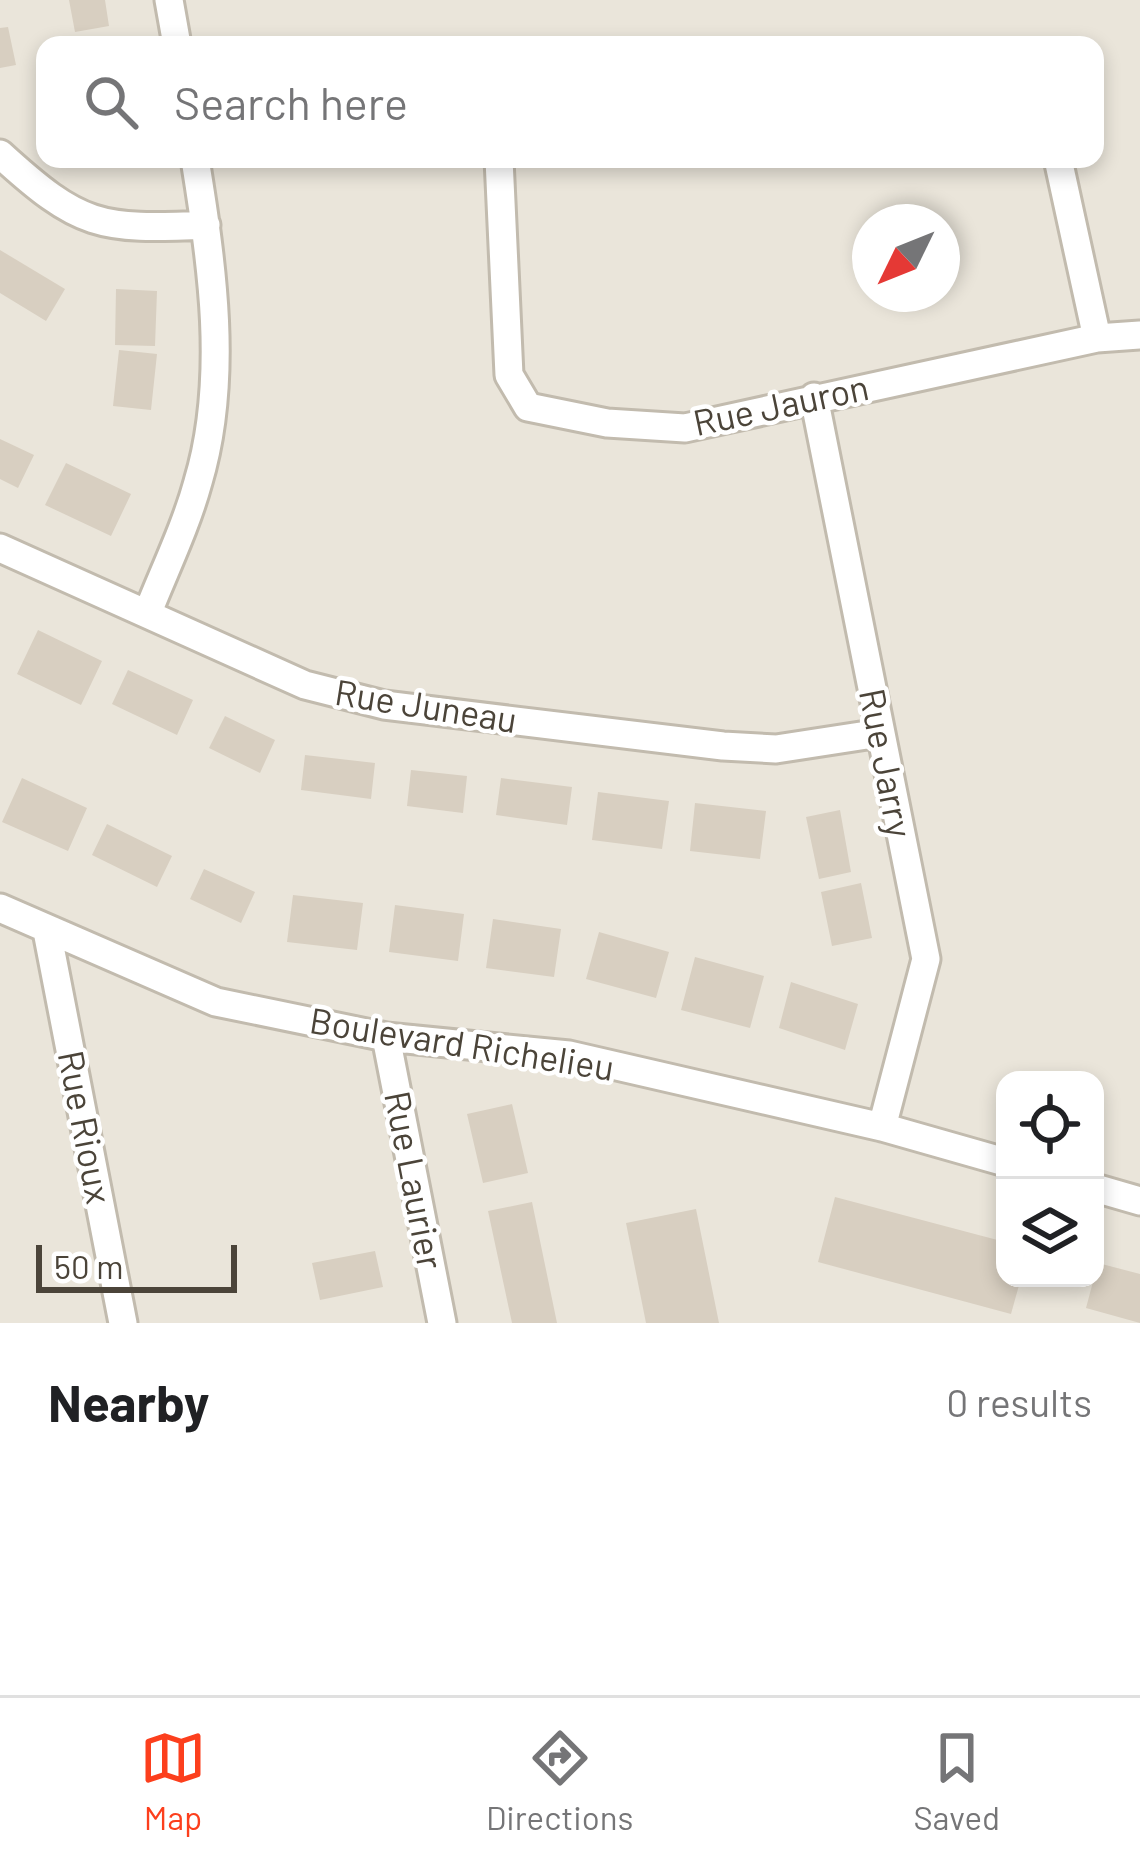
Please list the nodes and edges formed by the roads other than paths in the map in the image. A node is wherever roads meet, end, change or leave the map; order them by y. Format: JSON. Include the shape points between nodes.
{"nodes":[{"id":1,"x":169,"y":0,"type":"edge"},
{"id":2,"x":175,"y":36,"type":"edge"},
{"id":3,"x":0,"y":154,"type":"edge"},
{"id":4,"x":196,"y":168,"type":"edge"},
{"id":5,"x":499,"y":168,"type":"edge"},
{"id":6,"x":1060,"y":168,"type":"edge"},
{"id":7,"x":206,"y":225,"type":"junction"},
{"id":8,"x":1140,"y":335,"type":"edge"},
{"id":9,"x":1097,"y":338,"type":"junction"},
{"id":10,"x":814,"y":397,"type":"junction"},
{"id":11,"x":0,"y":548,"type":"edge"},
{"id":12,"x":148,"y":612,"type":"junction"},
{"id":13,"x":880,"y":733,"type":"junction"},
{"id":14,"x":0,"y":908,"type":"edge"},
{"id":15,"x":47,"y":931,"type":"junction"},
{"id":16,"x":386,"y":1037,"type":"junction"},
{"id":17,"x":882,"y":1127,"type":"junction"},
{"id":18,"x":996,"y":1159,"type":"edge"},
{"id":19,"x":1104,"y":1191,"type":"edge"},
{"id":20,"x":1140,"y":1201,"type":"edge"},
{"id":21,"x":123,"y":1323,"type":"edge"},
{"id":22,"x":442,"y":1323,"type":"edge"}],
"edges":[{"from":1,"to":2,"type":"street"},
{"from":3,"to":7,"type":"street","via":[[56,205],[97,223]]},
{"from":4,"to":7,"type":"street"},
{"from":5,"to":10,"type":"street","name":"Rue Jauron","via":[[509,375],[528,407],[685,428]]},
{"from":6,"to":9,"type":"street"},
{"from":7,"to":12,"type":"street","via":[[215,326],[211,412],[199,481]]},
{"from":8,"to":9,"type":"street","name":"Rue Jauron"},
{"from":9,"to":10,"type":"street","name":"Rue Jauron"},
{"from":10,"to":13,"type":"street","name":"Rue Jarry"},
{"from":11,"to":12,"type":"street","name":"Rue Juneau"},
{"from":12,"to":13,"type":"street","name":"Rue Juneau","via":[[305,685],[384,705],[723,746],[776,748]]},
{"from":13,"to":17,"type":"street","name":"Rue Jarry","via":[[926,959]]},
{"from":14,"to":15,"type":"street","name":"Boulevard Richelieu"},
{"from":15,"to":16,"type":"street","name":"Boulevard Richelieu","via":[[216,1001]]},
{"from":15,"to":21,"type":"street","name":"Rue Rioux"},
{"from":16,"to":17,"type":"street","name":"Boulevard Richelieu","via":[[569,1054]]},
{"from":16,"to":22,"type":"street","name":"Rue Laurier"},
{"from":17,"to":18,"type":"street","name":"Boulevard Richelieu"},
{"from":19,"to":20,"type":"street"}]}
